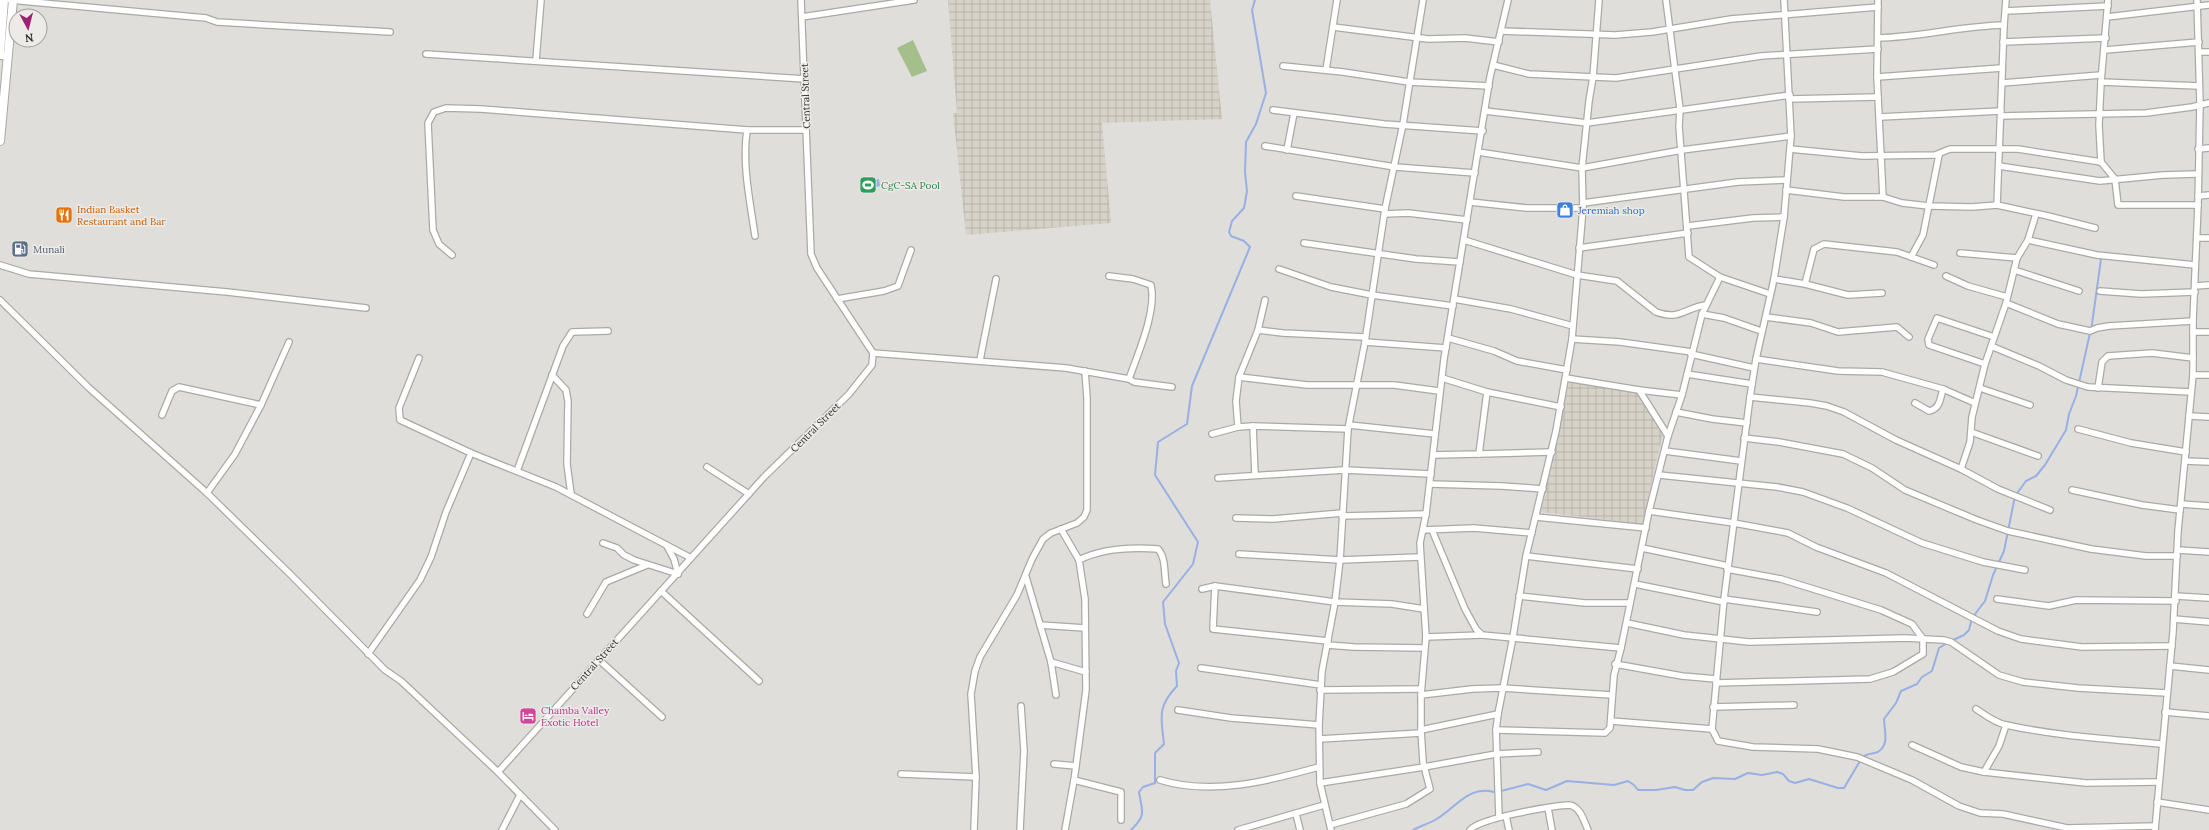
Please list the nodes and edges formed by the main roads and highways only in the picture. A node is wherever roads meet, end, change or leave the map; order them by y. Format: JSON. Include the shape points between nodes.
{"nodes":[{"id":1,"x":4,"y":0,"type":"edge"},
{"id":2,"x":12,"y":0,"type":"edge"},
{"id":3,"x":0,"y":52,"type":"edge"},
{"id":4,"x":4,"y":57,"type":"edge"},
{"id":5,"x":1,"y":122,"type":"edge"},
{"id":6,"x":0,"y":141,"type":"edge"}],
"edges":[{"from":1,"to":3,"type":"main road"},
{"from":2,"to":4,"type":"main road"},
{"from":4,"to":5,"type":"main road"},
{"from":5,"to":6,"type":"main road"}]}
